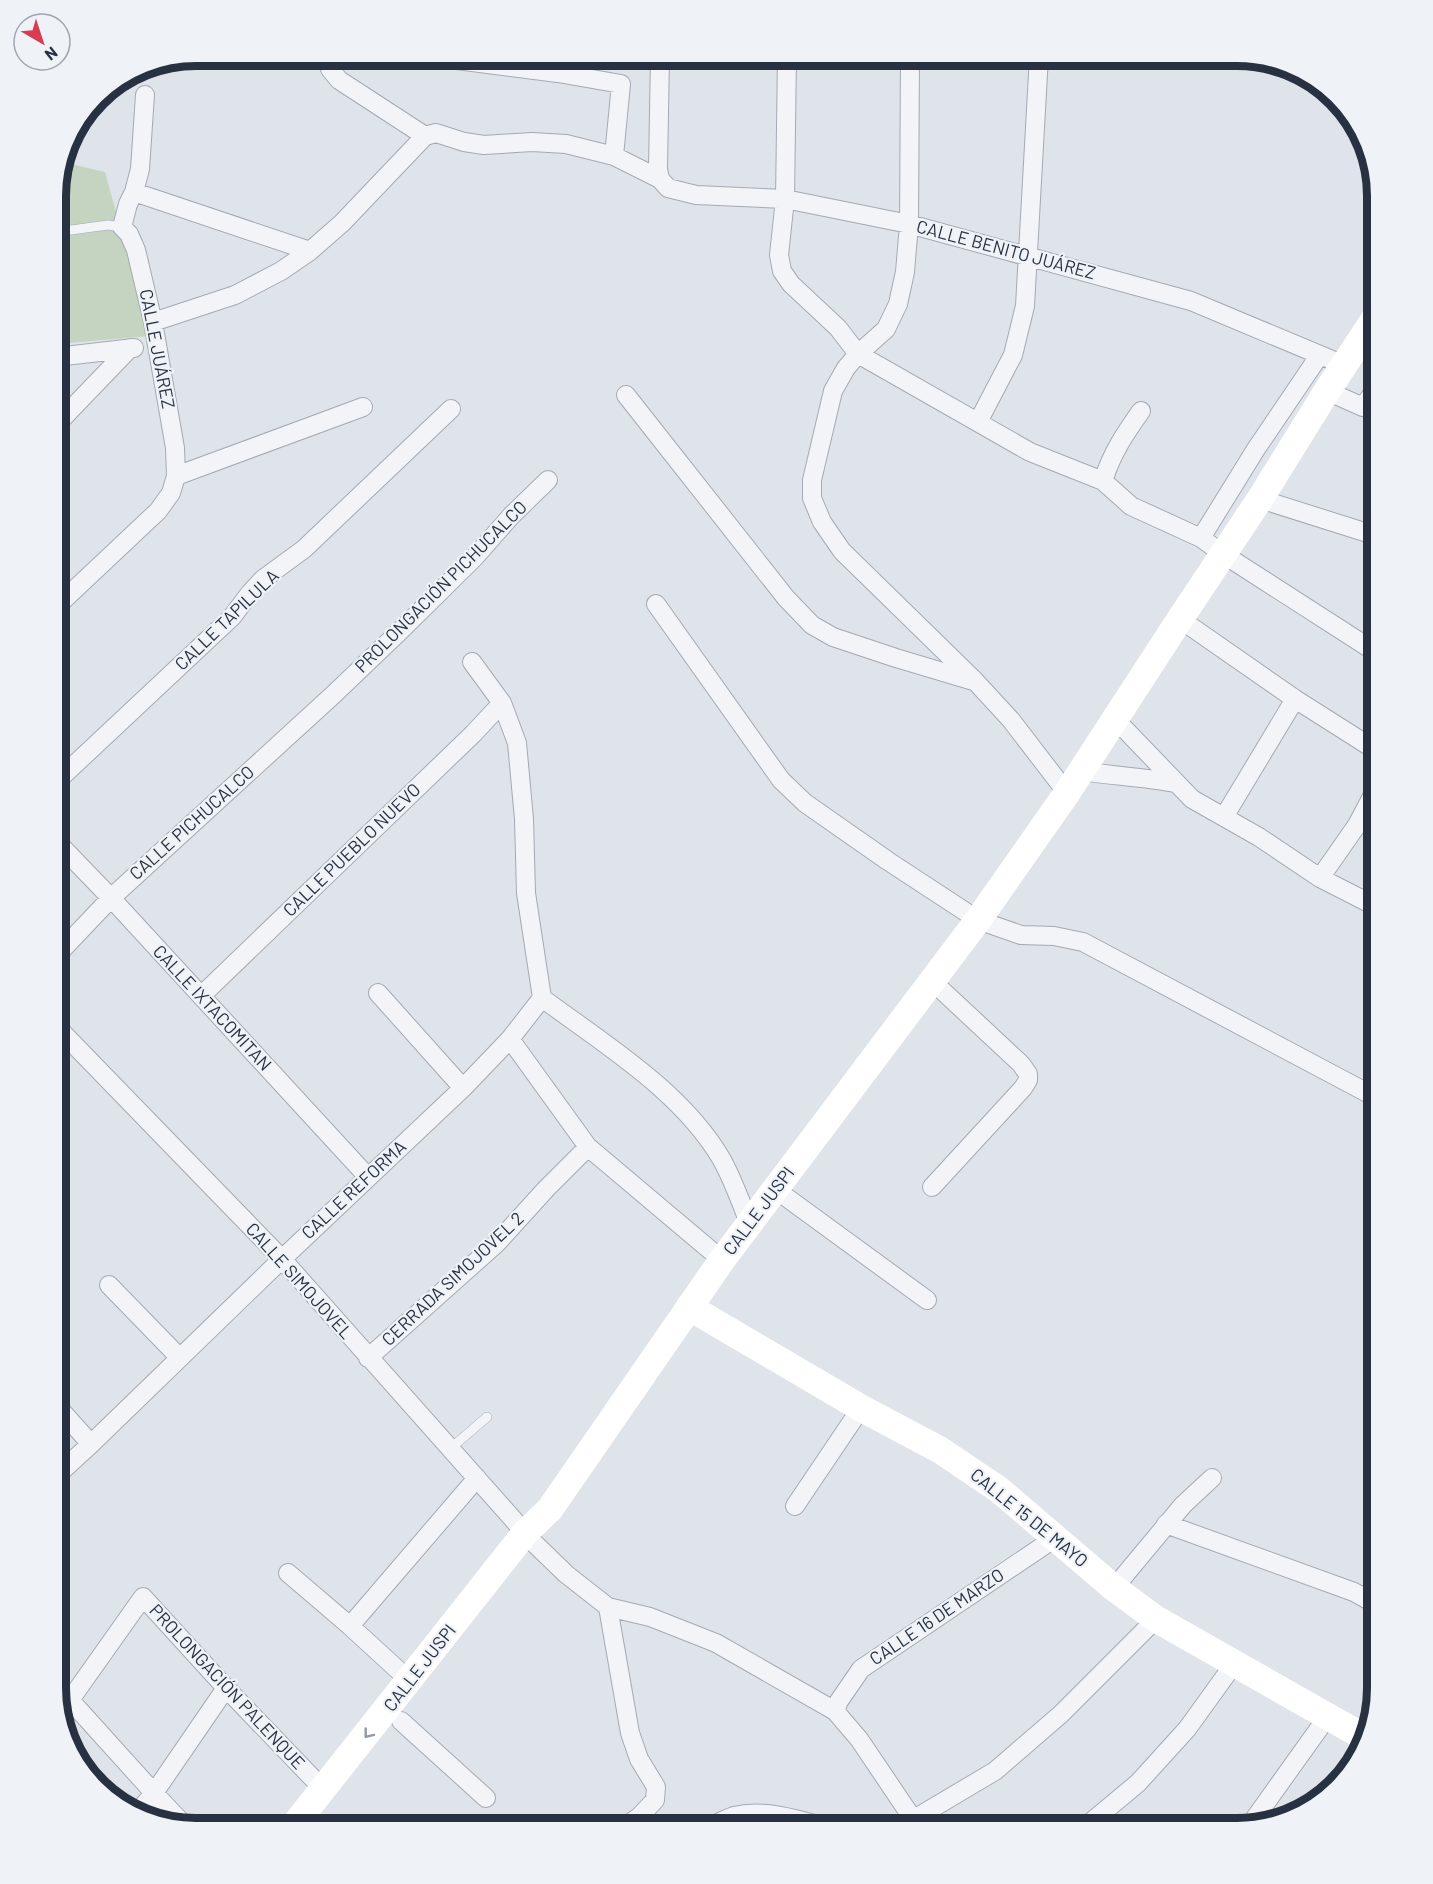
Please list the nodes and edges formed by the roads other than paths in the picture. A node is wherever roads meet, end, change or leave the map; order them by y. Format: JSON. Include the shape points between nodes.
{"nodes":[{"id":1,"x":331,"y":66,"type":"edge"},
{"id":2,"x":504,"y":66,"type":"edge"},
{"id":3,"x":660,"y":66,"type":"edge"},
{"id":4,"x":787,"y":66,"type":"edge"},
{"id":5,"x":910,"y":66,"type":"edge"},
{"id":6,"x":1038,"y":66,"type":"edge"},
{"id":7,"x":145,"y":94,"type":"dead end"},
{"id":8,"x":425,"y":136,"type":"junction"},
{"id":9,"x":614,"y":156,"type":"junction"},
{"id":10,"x":660,"y":179,"type":"junction"},
{"id":11,"x":134,"y":192,"type":"junction"},
{"id":12,"x":784,"y":199,"type":"junction"},
{"id":13,"x":909,"y":224,"type":"junction"},
{"id":14,"x":122,"y":227,"type":"junction"},
{"id":15,"x":66,"y":231,"type":"edge"},
{"id":16,"x":310,"y":251,"type":"junction"},
{"id":17,"x":1027,"y":256,"type":"junction"},
{"id":18,"x":153,"y":322,"type":"junction"},
{"id":19,"x":1367,"y":325,"type":"edge"},
{"id":20,"x":157,"y":345,"type":"junction"},
{"id":21,"x":130,"y":348,"type":"junction"},
{"id":22,"x":858,"y":354,"type":"junction"},
{"id":23,"x":66,"y":356,"type":"edge"},
{"id":24,"x":1331,"y":361,"type":"junction"},
{"id":25,"x":1327,"y":391,"type":"junction"},
{"id":26,"x":626,"y":395,"type":"dead end"},
{"id":27,"x":363,"y":407,"type":"dead end"},
{"id":28,"x":1367,"y":408,"type":"edge"},
{"id":29,"x":451,"y":409,"type":"dead end"},
{"id":30,"x":1140,"y":411,"type":"dead end"},
{"id":31,"x":66,"y":415,"type":"edge"},
{"id":32,"x":978,"y":422,"type":"junction"},
{"id":33,"x":176,"y":476,"type":"junction"},
{"id":34,"x":549,"y":480,"type":"dead end"},
{"id":35,"x":1103,"y":481,"type":"junction"},
{"id":36,"x":1260,"y":499,"type":"junction"},
{"id":37,"x":1367,"y":533,"type":"edge"},
{"id":38,"x":1201,"y":538,"type":"junction"},
{"id":39,"x":1223,"y":554,"type":"junction"},
{"id":40,"x":66,"y":598,"type":"edge"},
{"id":41,"x":656,"y":604,"type":"dead end"},
{"id":42,"x":1180,"y":619,"type":"junction"},
{"id":43,"x":1367,"y":647,"type":"edge"},
{"id":44,"x":472,"y":662,"type":"dead end"},
{"id":45,"x":975,"y":681,"type":"junction"},
{"id":46,"x":333,"y":695,"type":"joint"},
{"id":47,"x":1295,"y":699,"type":"junction"},
{"id":48,"x":502,"y":703,"type":"junction"},
{"id":49,"x":1116,"y":720,"type":"junction"},
{"id":50,"x":1367,"y":745,"type":"edge"},
{"id":51,"x":66,"y":773,"type":"edge"},
{"id":52,"x":1075,"y":782,"type":"junction"},
{"id":53,"x":1175,"y":783,"type":"junction"},
{"id":54,"x":1367,"y":806,"type":"edge"},
{"id":55,"x":1224,"y":817,"type":"junction"},
{"id":56,"x":66,"y":851,"type":"edge"},
{"id":57,"x":1320,"y":878,"type":"junction"},
{"id":58,"x":111,"y":898,"type":"junction"},
{"id":59,"x":1367,"y":902,"type":"edge"},
{"id":60,"x":978,"y":920,"type":"junction"},
{"id":61,"x":66,"y":945,"type":"edge"},
{"id":62,"x":932,"y":981,"type":"junction"},
{"id":63,"x":378,"y":993,"type":"dead end"},
{"id":64,"x":201,"y":996,"type":"junction"},
{"id":65,"x":542,"y":998,"type":"junction"},
{"id":66,"x":66,"y":1036,"type":"edge"},
{"id":67,"x":510,"y":1039,"type":"junction"},
{"id":68,"x":463,"y":1088,"type":"junction"},
{"id":69,"x":1367,"y":1093,"type":"edge"},
{"id":70,"x":588,"y":1148,"type":"junction"},
{"id":71,"x":367,"y":1176,"type":"junction"},
{"id":72,"x":932,"y":1187,"type":"dead end"},
{"id":73,"x":775,"y":1189,"type":"junction"},
{"id":74,"x":749,"y":1223,"type":"junction"},
{"id":75,"x":282,"y":1259,"type":"junction"},
{"id":76,"x":722,"y":1260,"type":"junction"},
{"id":77,"x":109,"y":1284,"type":"dead end"},
{"id":78,"x":927,"y":1300,"type":"dead end"},
{"id":79,"x":689,"y":1307,"type":"junction"},
{"id":80,"x":179,"y":1357,"type":"junction"},
{"id":81,"x":368,"y":1358,"type":"junction"},
{"id":82,"x":861,"y":1408,"type":"junction"},
{"id":83,"x":66,"y":1416,"type":"edge"},
{"id":84,"x":487,"y":1417,"type":"dead end"},
{"id":85,"x":91,"y":1444,"type":"junction"},
{"id":86,"x":451,"y":1448,"type":"junction"},
{"id":87,"x":66,"y":1467,"type":"edge"},
{"id":88,"x":477,"y":1478,"type":"junction"},
{"id":89,"x":1212,"y":1479,"type":"dead end"},
{"id":90,"x":795,"y":1506,"type":"dead end"},
{"id":91,"x":1166,"y":1524,"type":"junction"},
{"id":92,"x":1055,"y":1538,"type":"junction"},
{"id":93,"x":530,"y":1539,"type":"junction"},
{"id":94,"x":288,"y":1573,"type":"dead end"},
{"id":95,"x":1114,"y":1588,"type":"junction"},
{"id":96,"x":1367,"y":1599,"type":"edge"},
{"id":97,"x":609,"y":1606,"type":"junction"},
{"id":98,"x":1156,"y":1618,"type":"junction"},
{"id":99,"x":350,"y":1626,"type":"junction"},
{"id":100,"x":1234,"y":1664,"type":"junction"},
{"id":101,"x":410,"y":1681,"type":"junction"},
{"id":102,"x":226,"y":1688,"type":"junction"},
{"id":103,"x":835,"y":1711,"type":"junction"},
{"id":104,"x":1328,"y":1716,"type":"junction"},
{"id":105,"x":401,"y":1721,"type":"junction"},
{"id":106,"x":1359,"y":1734,"type":"edge"},
{"id":107,"x":324,"y":1790,"type":"junction"},
{"id":108,"x":154,"y":1794,"type":"junction"},
{"id":109,"x":486,"y":1798,"type":"dead end"},
{"id":110,"x":142,"y":1806,"type":"edge"},
{"id":111,"x":176,"y":1816,"type":"edge"},
{"id":112,"x":1256,"y":1817,"type":"edge"},
{"id":113,"x":315,"y":1818,"type":"edge"},
{"id":114,"x":320,"y":1818,"type":"edge"},
{"id":115,"x":646,"y":1818,"type":"edge"},
{"id":116,"x":729,"y":1818,"type":"edge"},
{"id":117,"x":793,"y":1818,"type":"edge"},
{"id":118,"x":906,"y":1818,"type":"edge"},
{"id":119,"x":923,"y":1818,"type":"edge"},
{"id":120,"x":1096,"y":1818,"type":"edge"}],
"edges":[{"from":1,"to":8,"type":"street","via":[[339,80]]},
{"from":2,"to":9,"type":"street","via":[[621,84]]},
{"from":3,"to":10,"type":"street"},
{"from":4,"to":12,"type":"street"},
{"from":5,"to":13,"type":"street"},
{"from":6,"to":17,"type":"street"},
{"from":7,"to":11,"type":"street","via":[[140,169]]},
{"from":8,"to":9,"type":"street","name":"CALLE BENITO JUÁREZ","via":[[436,133],[484,145],[566,144]]},
{"from":8,"to":16,"type":"street"},
{"from":9,"to":10,"type":"street","name":"CALLE BENITO JUÁREZ"},
{"from":10,"to":12,"type":"street","name":"CALLE BENITO JUÁREZ","via":[[668,188],[696,195]]},
{"from":11,"to":14,"type":"street"},
{"from":11,"to":16,"type":"street"},
{"from":12,"to":13,"type":"street","name":"CALLE BENITO JUÁREZ"},
{"from":12,"to":22,"type":"street","via":[[778,255],[782,271]]},
{"from":13,"to":17,"type":"street","name":"CALLE BENITO JUÁREZ"},
{"from":13,"to":22,"type":"street","via":[[898,304],[886,329]]},
{"from":14,"to":15,"type":"lane"},
{"from":14,"to":18,"type":"street","name":"CALLE JUÁREZ","via":[[136,250]]},
{"from":16,"to":18,"type":"street","via":[[235,296]]},
{"from":17,"to":24,"type":"street","name":"CALLE BENITO JUÁREZ","via":[[1191,301]]},
{"from":17,"to":32,"type":"street","via":[[1025,306],[1013,354]]},
{"from":18,"to":20,"type":"street","name":"CALLE JUÁREZ"},
{"from":19,"to":24,"type":"street","name":"CALLE JUSPI"},
{"from":20,"to":21,"type":"street"},
{"from":20,"to":33,"type":"street","name":"CALLE JUÁREZ","via":[[175,448]]},
{"from":21,"to":23,"type":"street"},
{"from":21,"to":31,"type":"street"},
{"from":22,"to":32,"type":"street"},
{"from":22,"to":45,"type":"street","via":[[834,391],[812,480],[812,498],[822,522],[842,551]]},
{"from":24,"to":25,"type":"street","name":"CALLE JUSPI"},
{"from":24,"to":38,"type":"street","via":[[1256,449]]},
{"from":25,"to":28,"type":"street"},
{"from":25,"to":36,"type":"street","name":"CALLE JUSPI"},
{"from":26,"to":45,"type":"street","via":[[773,582],[812,625],[844,641]]},
{"from":27,"to":33,"type":"street"},
{"from":29,"to":51,"type":"street","name":"CALLE TAPILULA","via":[[304,549],[263,579],[232,617]]},
{"from":30,"to":35,"type":"street","via":[[1118,444]]},
{"from":32,"to":35,"type":"street","via":[[1030,452]]},
{"from":33,"to":40,"type":"street","via":[[171,493],[158,511]]},
{"from":34,"to":46,"type":"street","name":"PROLONGACIÓN PICHUCALCO"},
{"from":35,"to":38,"type":"street","via":[[1131,506]]},
{"from":36,"to":37,"type":"street"},
{"from":36,"to":39,"type":"street","name":"CALLE JUSPI"},
{"from":38,"to":39,"type":"street"},
{"from":39,"to":42,"type":"street","name":"CALLE JUSPI"},
{"from":39,"to":43,"type":"street"},
{"from":41,"to":60,"type":"street","via":[[781,780],[805,803]]},
{"from":42,"to":47,"type":"street"},
{"from":42,"to":49,"type":"street","name":"CALLE JUSPI"},
{"from":44,"to":48,"type":"street"},
{"from":45,"to":52,"type":"street"},
{"from":46,"to":58,"type":"street","name":"CALLE PICHUCALCO"},
{"from":47,"to":50,"type":"street"},
{"from":47,"to":55,"type":"street"},
{"from":48,"to":64,"type":"street","name":"CALLE PUEBLO NUEVO"},
{"from":48,"to":65,"type":"street","via":[[517,743],[526,893]]},
{"from":49,"to":52,"type":"street","name":"CALLE JUSPI"},
{"from":49,"to":53,"type":"street"},
{"from":52,"to":53,"type":"street","via":[[1111,776]]},
{"from":52,"to":60,"type":"street","name":"CALLE JUSPI"},
{"from":53,"to":55,"type":"street","via":[[1192,799]]},
{"from":54,"to":57,"type":"street"},
{"from":55,"to":57,"type":"street"},
{"from":56,"to":58,"type":"street","name":"CALLE IXTACOMITAN"},
{"from":57,"to":59,"type":"street"},
{"from":58,"to":61,"type":"street","name":"CALLE PICHUCALCO"},
{"from":58,"to":64,"type":"street","name":"CALLE IXTACOMITAN"},
{"from":60,"to":62,"type":"street","name":"CALLE JUSPI"},
{"from":60,"to":69,"type":"street","via":[[1021,935],[1083,942]]},
{"from":62,"to":72,"type":"street","via":[[1028,1074],[1023,1088]]},
{"from":62,"to":73,"type":"street","name":"CALLE JUSPI"},
{"from":63,"to":68,"type":"street"},
{"from":64,"to":71,"type":"street","name":"CALLE IXTACOMITAN"},
{"from":65,"to":67,"type":"street","name":"CALLE REFORMA"},
{"from":65,"to":74,"type":"street","via":[[675,1100],[721,1160]]},
{"from":66,"to":75,"type":"street","name":"CALLE SIMOJOVEL"},
{"from":67,"to":68,"type":"street","name":"CALLE REFORMA"},
{"from":67,"to":70,"type":"street"},
{"from":68,"to":71,"type":"street","name":"CALLE REFORMA"},
{"from":70,"to":76,"type":"street"},
{"from":70,"to":81,"type":"street","name":"CERRADA SIMOJOVEL 2","via":[[497,1244]]},
{"from":71,"to":75,"type":"street","name":"CALLE REFORMA"},
{"from":73,"to":74,"type":"street","name":"CALLE JUSPI"},
{"from":73,"to":78,"type":"street"},
{"from":74,"to":76,"type":"street","name":"CALLE JUSPI"},
{"from":75,"to":80,"type":"street","name":"CALLE REFORMA"},
{"from":75,"to":81,"type":"street","name":"CALLE SIMOJOVEL"},
{"from":76,"to":79,"type":"street","name":"CALLE JUSPI"},
{"from":77,"to":80,"type":"street"},
{"from":79,"to":82,"type":"street","name":"CALLE 15 DE MAYO"},
{"from":79,"to":93,"type":"street","name":"CALLE JUSPI"},
{"from":80,"to":85,"type":"street","name":"CALLE REFORMA"},
{"from":81,"to":86,"type":"street","name":"CALLE SIMOJOVEL"},
{"from":82,"to":90,"type":"street"},
{"from":82,"to":92,"type":"street","name":"CALLE 15 DE MAYO","via":[[940,1450],[999,1489]]},
{"from":83,"to":85,"type":"street"},
{"from":84,"to":86,"type":"lane"},
{"from":85,"to":87,"type":"street","name":"CALLE REFORMA"},
{"from":86,"to":88,"type":"street","name":"CALLE SIMOJOVEL"},
{"from":88,"to":93,"type":"street","name":"CALLE SIMOJOVEL"},
{"from":88,"to":99,"type":"street"},
{"from":89,"to":91,"type":"street"},
{"from":91,"to":95,"type":"street"},
{"from":91,"to":96,"type":"street"},
{"from":92,"to":95,"type":"street","name":"CALLE 15 DE MAYO"},
{"from":92,"to":103,"type":"street","name":"CALLE 16 DE MARZO","via":[[861,1669]]},
{"from":93,"to":97,"type":"street","name":"CALLE SIMOJOVEL","via":[[566,1574]]},
{"from":93,"to":101,"type":"street","name":"CALLE JUSPI"},
{"from":93,"to":105,"type":"street","name":"CALLE JUSPI","via":[[453,1656]]},
{"from":94,"to":99,"type":"street"},
{"from":95,"to":98,"type":"street","name":"CALLE 15 DE MAYO"},
{"from":97,"to":103,"type":"street","via":[[650,1617],[716,1643]]},
{"from":97,"to":115,"type":"street","via":[[630,1733],[639,1759],[656,1787],[655,1800]]},
{"from":98,"to":100,"type":"street","name":"CALLE 15 DE MAYO"},
{"from":98,"to":119,"type":"street","via":[[1061,1714],[995,1771]]},
{"from":99,"to":101,"type":"street"},
{"from":100,"to":104,"type":"street","name":"CALLE 15 DE MAYO"},
{"from":100,"to":120,"type":"street","via":[[1187,1729],[1138,1784]]},
{"from":101,"to":107,"type":"street","name":"CALLE JUSPI","one_way":true},
{"from":102,"to":107,"type":"street","name":"PROLONGACIÓN PALENQUE"},
{"from":102,"to":108,"type":"street"},
{"from":102,"to":108,"type":"street","name":"PROLONGACIÓN PALENQUE","via":[[143,1597],[70,1700]]},
{"from":103,"to":118,"type":"street","via":[[859,1739]]},
{"from":104,"to":106,"type":"street","name":"CALLE 15 DE MAYO"},
{"from":104,"to":112,"type":"street"},
{"from":105,"to":109,"type":"street"},
{"from":105,"to":114,"type":"street","name":"CALLE JUSPI"},
{"from":107,"to":113,"type":"street","name":"CALLE JUSPI"},
{"from":108,"to":110,"type":"street"},
{"from":108,"to":111,"type":"street"},
{"from":116,"to":117,"type":"street","via":[[778,1814]]}]}
